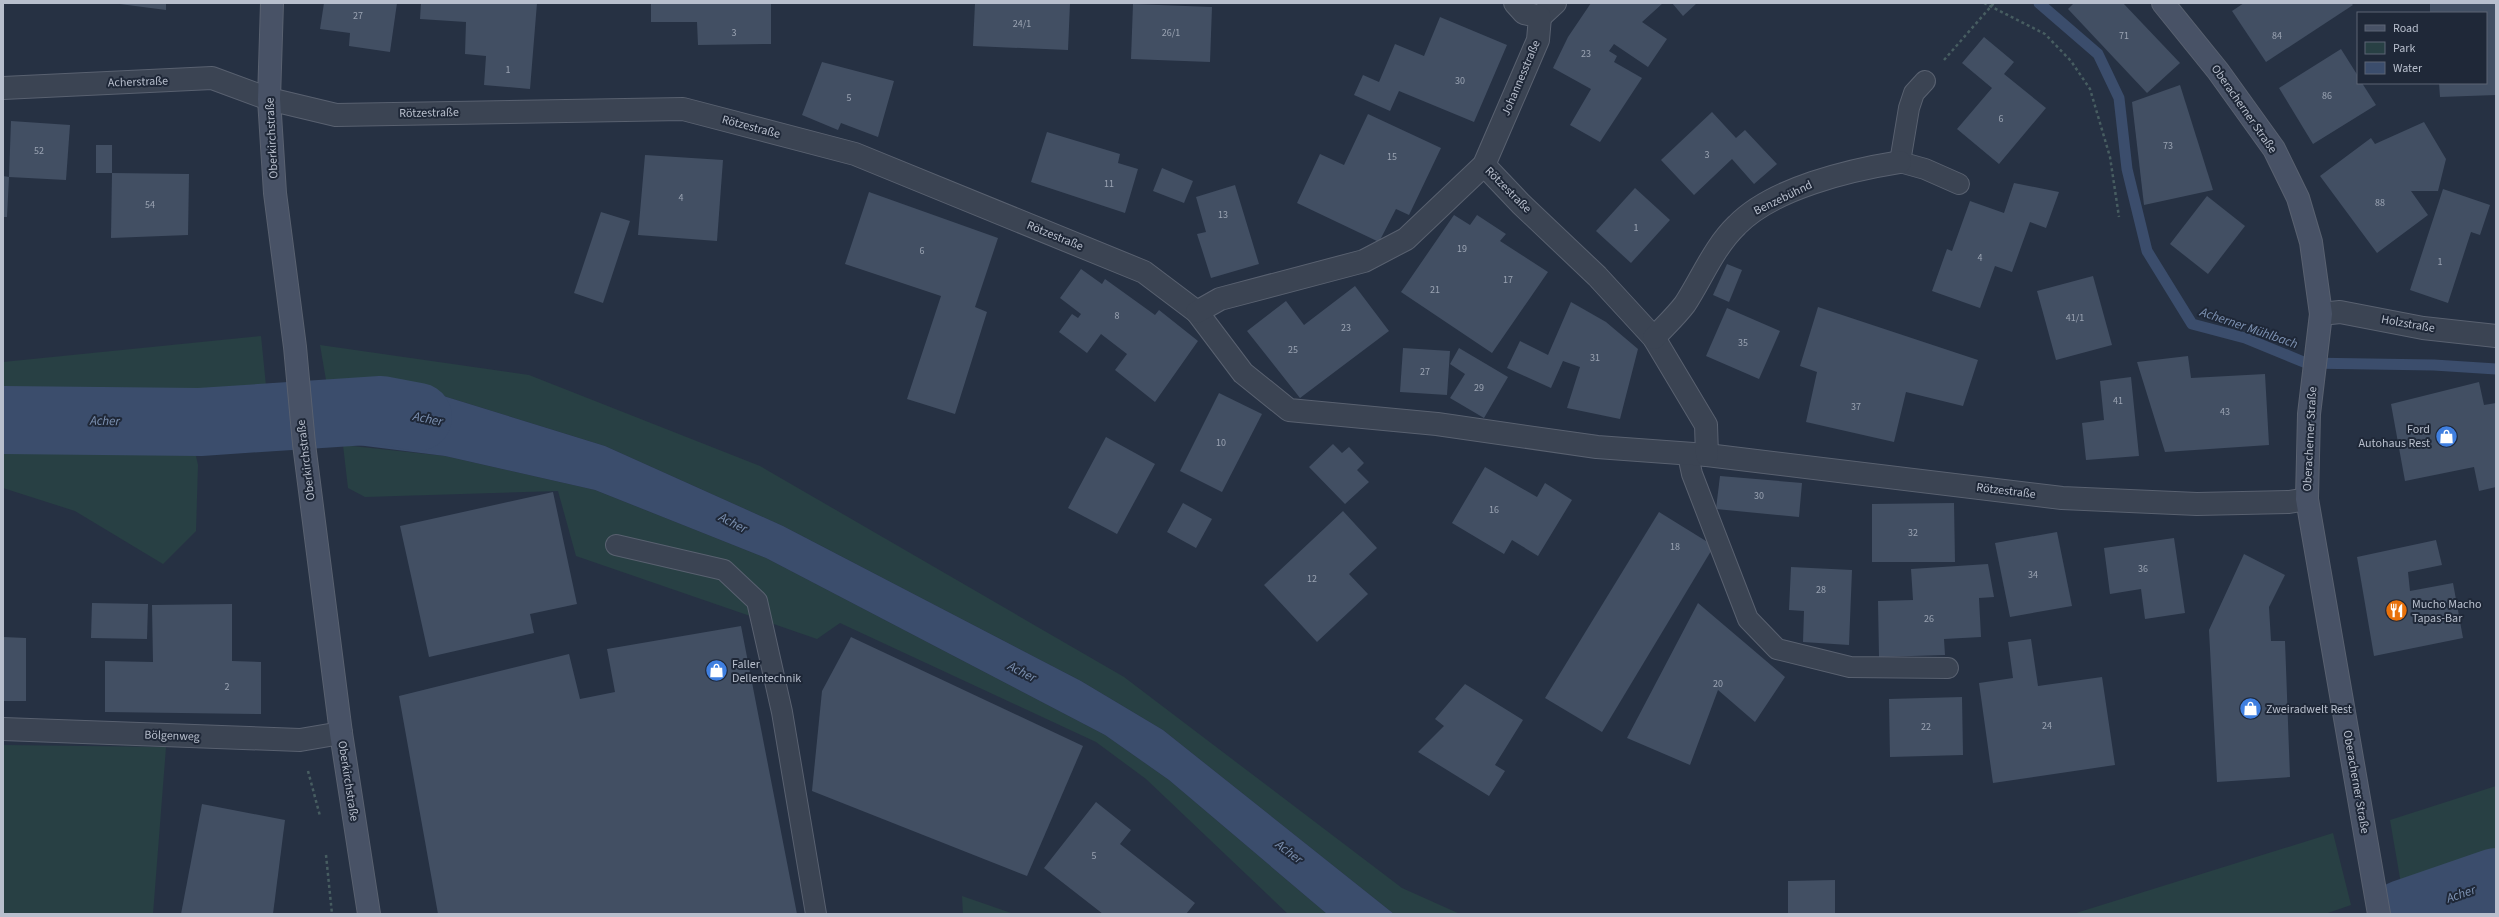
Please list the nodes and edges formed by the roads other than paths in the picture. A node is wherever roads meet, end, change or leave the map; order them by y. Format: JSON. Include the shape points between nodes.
{"nodes":[{"id":1,"x":272,"y":3,"type":"edge"},
{"id":2,"x":1515,"y":3,"type":"edge"},
{"id":3,"x":2163,"y":3,"type":"edge"},
{"id":4,"x":1548,"y":10,"type":"edge"},
{"id":5,"x":1925,"y":81,"type":"road end"},
{"id":6,"x":3,"y":88,"type":"edge"},
{"id":7,"x":269,"y":98,"type":"junction"},
{"id":8,"x":1900,"y":162,"type":"junction"},
{"id":9,"x":1484,"y":165,"type":"junction"},
{"id":10,"x":1959,"y":184,"type":"dead end"},
{"id":11,"x":1197,"y":312,"type":"junction"},
{"id":12,"x":2321,"y":314,"type":"junction"},
{"id":13,"x":2496,"y":336,"type":"edge"},
{"id":14,"x":1654,"y":338,"type":"junction"},
{"id":15,"x":1697,"y":455,"type":"junction"},
{"id":16,"x":2307,"y":499,"type":"junction"},
{"id":17,"x":616,"y":545,"type":"dead end"},
{"id":18,"x":1948,"y":668,"type":"dead end"},
{"id":19,"x":3,"y":729,"type":"edge"},
{"id":20,"x":340,"y":733,"type":"junction"},
{"id":21,"x":369,"y":914,"type":"edge"},
{"id":22,"x":816,"y":914,"type":"edge"},
{"id":23,"x":2379,"y":914,"type":"edge"}],
"edges":[{"from":1,"to":7,"type":"street","name":"Oberkirchstraße"},
{"from":2,"to":4,"type":"street","name":"Johannesstraße","via":[[1524,13]]},
{"from":3,"to":12,"type":"street","name":"Oberacherner Straße","via":[[2218,71],[2274,149],[2298,198],[2311,242]]},
{"from":4,"to":9,"type":"street","name":"Johannesstraße","via":[[1538,40]]},
{"from":5,"to":8,"type":"lane","via":[[1914,93],[1909,108]]},
{"from":6,"to":7,"type":"street","name":"Acherstraße","via":[[212,78]]},
{"from":7,"to":11,"type":"street","name":"Rötzestraße","via":[[336,115],[683,109],[855,154],[1144,272]]},
{"from":7,"to":20,"type":"street","name":"Oberkirchstraße","via":[[275,193]]},
{"from":8,"to":10,"type":"lane","name":"Benzebühnd","via":[[1925,169]]},
{"from":8,"to":14,"type":"street","name":"Benzebühnd","via":[[1866,167],[1824,178],[1754,212],[1737,224],[1723,241],[1684,305]]},
{"from":9,"to":11,"type":"street","name":"Rötzestraße","via":[[1406,239],[1364,261],[1220,300]]},
{"from":9,"to":14,"type":"street","name":"Rötzestraße","via":[[1597,276]]},
{"from":11,"to":15,"type":"street","name":"Rötzestraße","via":[[1243,373],[1289,410],[1437,424],[1597,447]]},
{"from":12,"to":13,"type":"street","name":"Holzstraße","via":[[2340,312],[2422,328]]},
{"from":12,"to":16,"type":"street","name":"Oberacherner Straße","via":[[2312,389]]},
{"from":14,"to":15,"type":"street","name":"Rötzestraße","via":[[1706,425]]},
{"from":15,"to":16,"type":"street","name":"Rötzestraße","via":[[2062,498],[2197,504],[2289,502]]},
{"from":15,"to":18,"type":"lane","via":[[1692,474],[1748,619],[1777,649],[1850,667]]},
{"from":16,"to":23,"type":"street","name":"Oberacherner Straße"},
{"from":17,"to":22,"type":"lane","via":[[724,570],[757,600],[782,712]]},
{"from":19,"to":20,"type":"street","name":"Bölgenweg","via":[[300,740]]},
{"from":20,"to":21,"type":"street","name":"Oberkirchstraße"}]}
